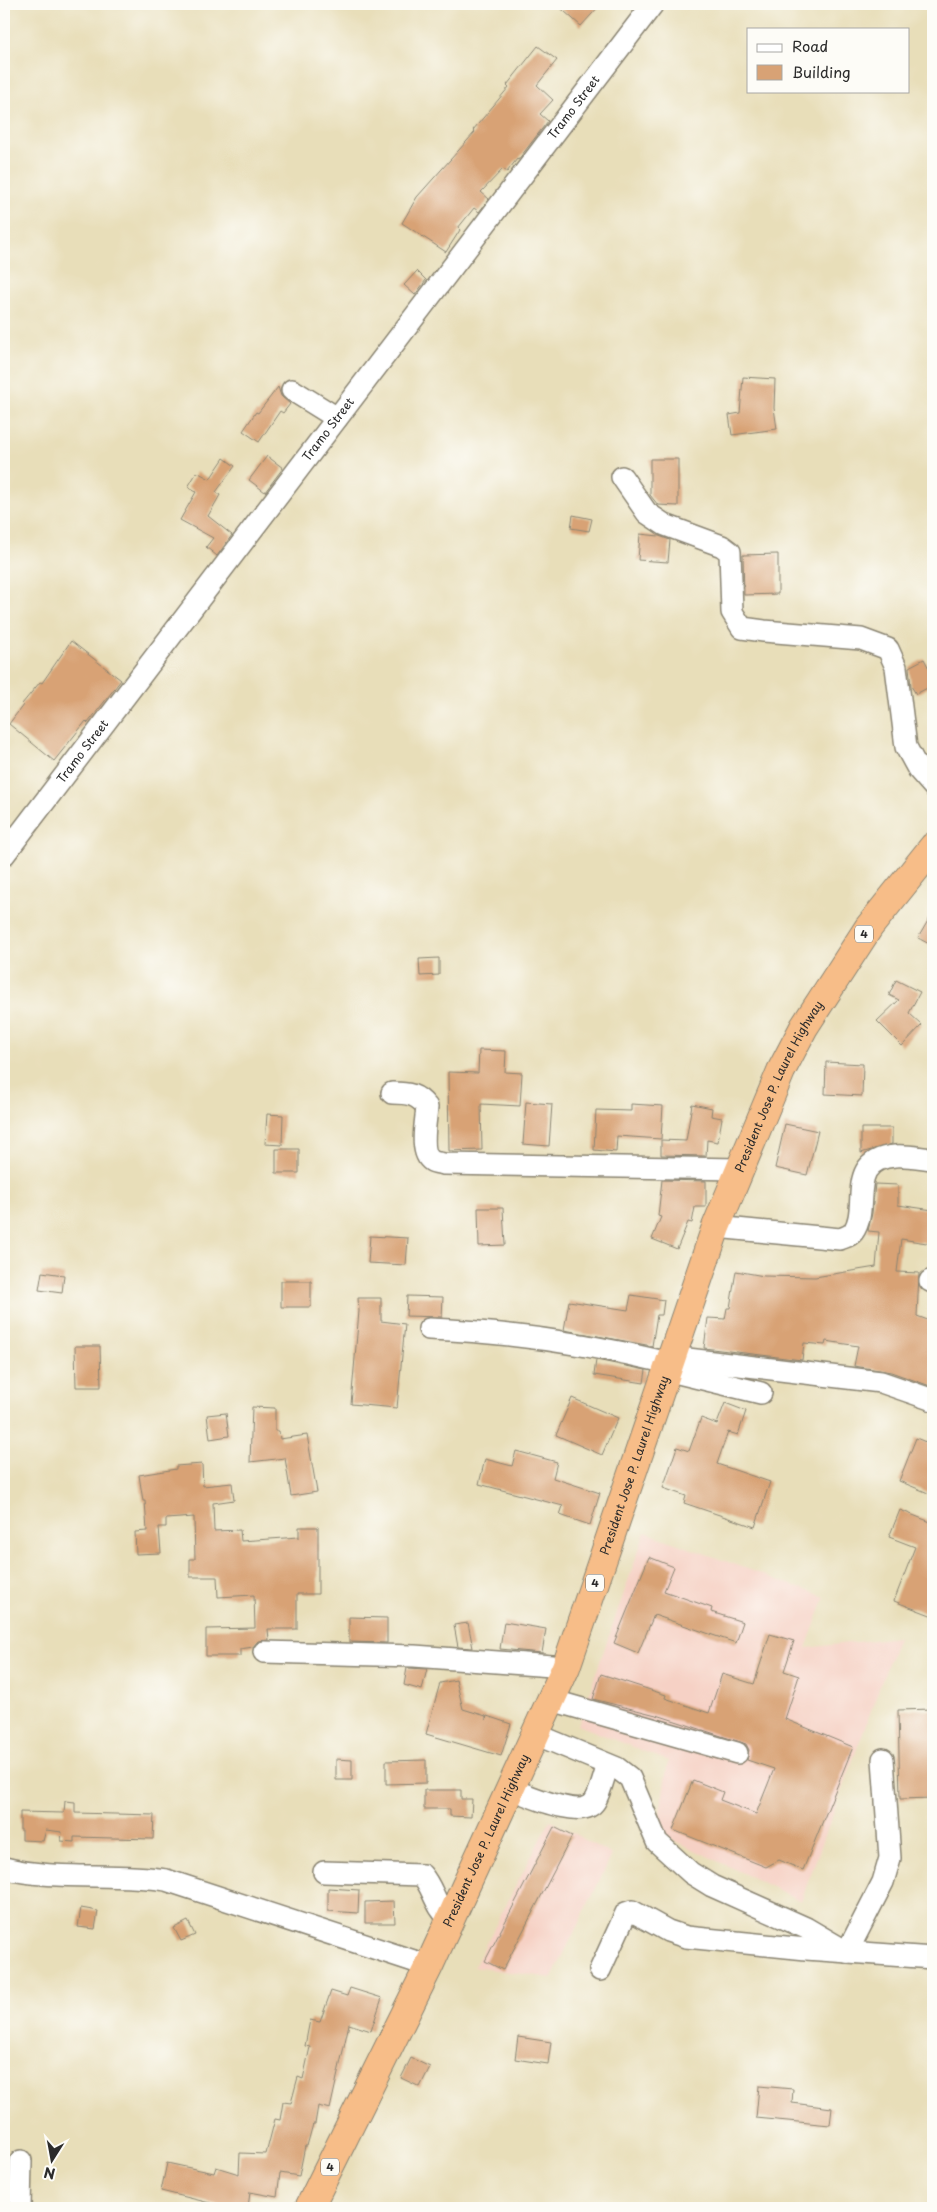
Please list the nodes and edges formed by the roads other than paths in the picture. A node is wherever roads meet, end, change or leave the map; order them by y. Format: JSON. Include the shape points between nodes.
{"nodes":[{"id":1,"x":654,"y":4,"type":"edge"},
{"id":2,"x":292,"y":390,"type":"dead end"},
{"id":3,"x":338,"y":418,"type":"junction"},
{"id":4,"x":622,"y":477,"type":"dead end"},
{"id":5,"x":933,"y":786,"type":"edge"},
{"id":6,"x":933,"y":847,"type":"edge"},
{"id":7,"x":4,"y":855,"type":"edge"},
{"id":8,"x":392,"y":1093,"type":"dead end"},
{"id":9,"x":933,"y":1159,"type":"edge"},
{"id":10,"x":739,"y":1168,"type":"junction"},
{"id":11,"x":716,"y":1227,"type":"junction"},
{"id":12,"x":429,"y":1329,"type":"dead end"},
{"id":13,"x":669,"y":1363,"type":"junction"},
{"id":14,"x":761,"y":1393,"type":"dead end"},
{"id":15,"x":933,"y":1400,"type":"edge"},
{"id":16,"x":264,"y":1652,"type":"dead end"},
{"id":17,"x":566,"y":1667,"type":"junction"},
{"id":18,"x":551,"y":1700,"type":"junction"},
{"id":19,"x":535,"y":1734,"type":"junction"},
{"id":20,"x":737,"y":1753,"type":"dead end"},
{"id":21,"x":884,"y":1759,"type":"dead end"},
{"id":22,"x":608,"y":1765,"type":"junction"},
{"id":23,"x":511,"y":1789,"type":"junction"},
{"id":24,"x":4,"y":1868,"type":"edge"},
{"id":25,"x":324,"y":1872,"type":"dead end"},
{"id":26,"x":450,"y":1919,"type":"junction"},
{"id":27,"x":847,"y":1952,"type":"junction"},
{"id":28,"x":933,"y":1958,"type":"edge"},
{"id":29,"x":429,"y":1966,"type":"junction"},
{"id":30,"x":600,"y":1970,"type":"dead end"},
{"id":31,"x":21,"y":2161,"type":"dead end"},
{"id":32,"x":20,"y":2208,"type":"edge"},
{"id":33,"x":309,"y":2208,"type":"edge"}],
"edges":[{"from":1,"to":3,"type":"street","name":"Tramo Street"},
{"from":2,"to":3,"type":"street"},
{"from":3,"to":7,"type":"street","name":"Tramo Street"},
{"from":4,"to":5,"type":"street","via":[[648,513],[665,525],[730,552],[732,612],[742,628],[861,639],[888,649],[896,667],[906,747],[918,769]]},
{"from":6,"to":10,"type":"highway","name":"President Jose P. Laurel Highway","number":"4","via":[[868,928],[804,1027]]},
{"from":8,"to":10,"type":"street","via":[[407,1093],[420,1098],[427,1107],[424,1145],[432,1161],[444,1164]]},
{"from":9,"to":11,"type":"street","via":[[895,1156],[880,1160],[866,1170],[858,1223],[852,1234],[840,1239]]},
{"from":10,"to":11,"type":"highway","name":"President Jose P. Laurel Highway","number":"4"},
{"from":11,"to":13,"type":"highway","name":"President Jose P. Laurel Highway","number":"4"},
{"from":12,"to":13,"type":"street","via":[[533,1330]]},
{"from":13,"to":14,"type":"street"},
{"from":13,"to":15,"type":"street","via":[[882,1382]]},
{"from":13,"to":17,"type":"highway","name":"President Jose P. Laurel Highway","number":"4"},
{"from":16,"to":17,"type":"street","via":[[414,1656]]},
{"from":17,"to":18,"type":"highway","name":"President Jose P. Laurel Highway","number":"4"},
{"from":18,"to":19,"type":"highway","name":"President Jose P. Laurel Highway","number":"4"},
{"from":18,"to":20,"type":"street"},
{"from":19,"to":22,"type":"street"},
{"from":19,"to":23,"type":"highway","name":"President Jose P. Laurel Highway","number":"4"},
{"from":21,"to":27,"type":"street","via":[[890,1858],[883,1882]]},
{"from":22,"to":23,"type":"street","via":[[594,1803],[584,1809],[570,1809]]},
{"from":22,"to":27,"type":"street","via":[[630,1778],[657,1842],[691,1873],[712,1886],[806,1928]]},
{"from":23,"to":26,"type":"highway","name":"President Jose P. Laurel Highway","number":"4"},
{"from":24,"to":29,"type":"street","via":[[166,1880]]},
{"from":25,"to":26,"type":"street","via":[[422,1875],[441,1912]]},
{"from":26,"to":29,"type":"highway","name":"President Jose P. Laurel Highway","number":"4"},
{"from":27,"to":28,"type":"street"},
{"from":27,"to":30,"type":"street","via":[[686,1937],[632,1911],[626,1913]]},
{"from":29,"to":33,"type":"highway","name":"President Jose P. Laurel Highway","number":"4"},
{"from":31,"to":32,"type":"street"}]}
